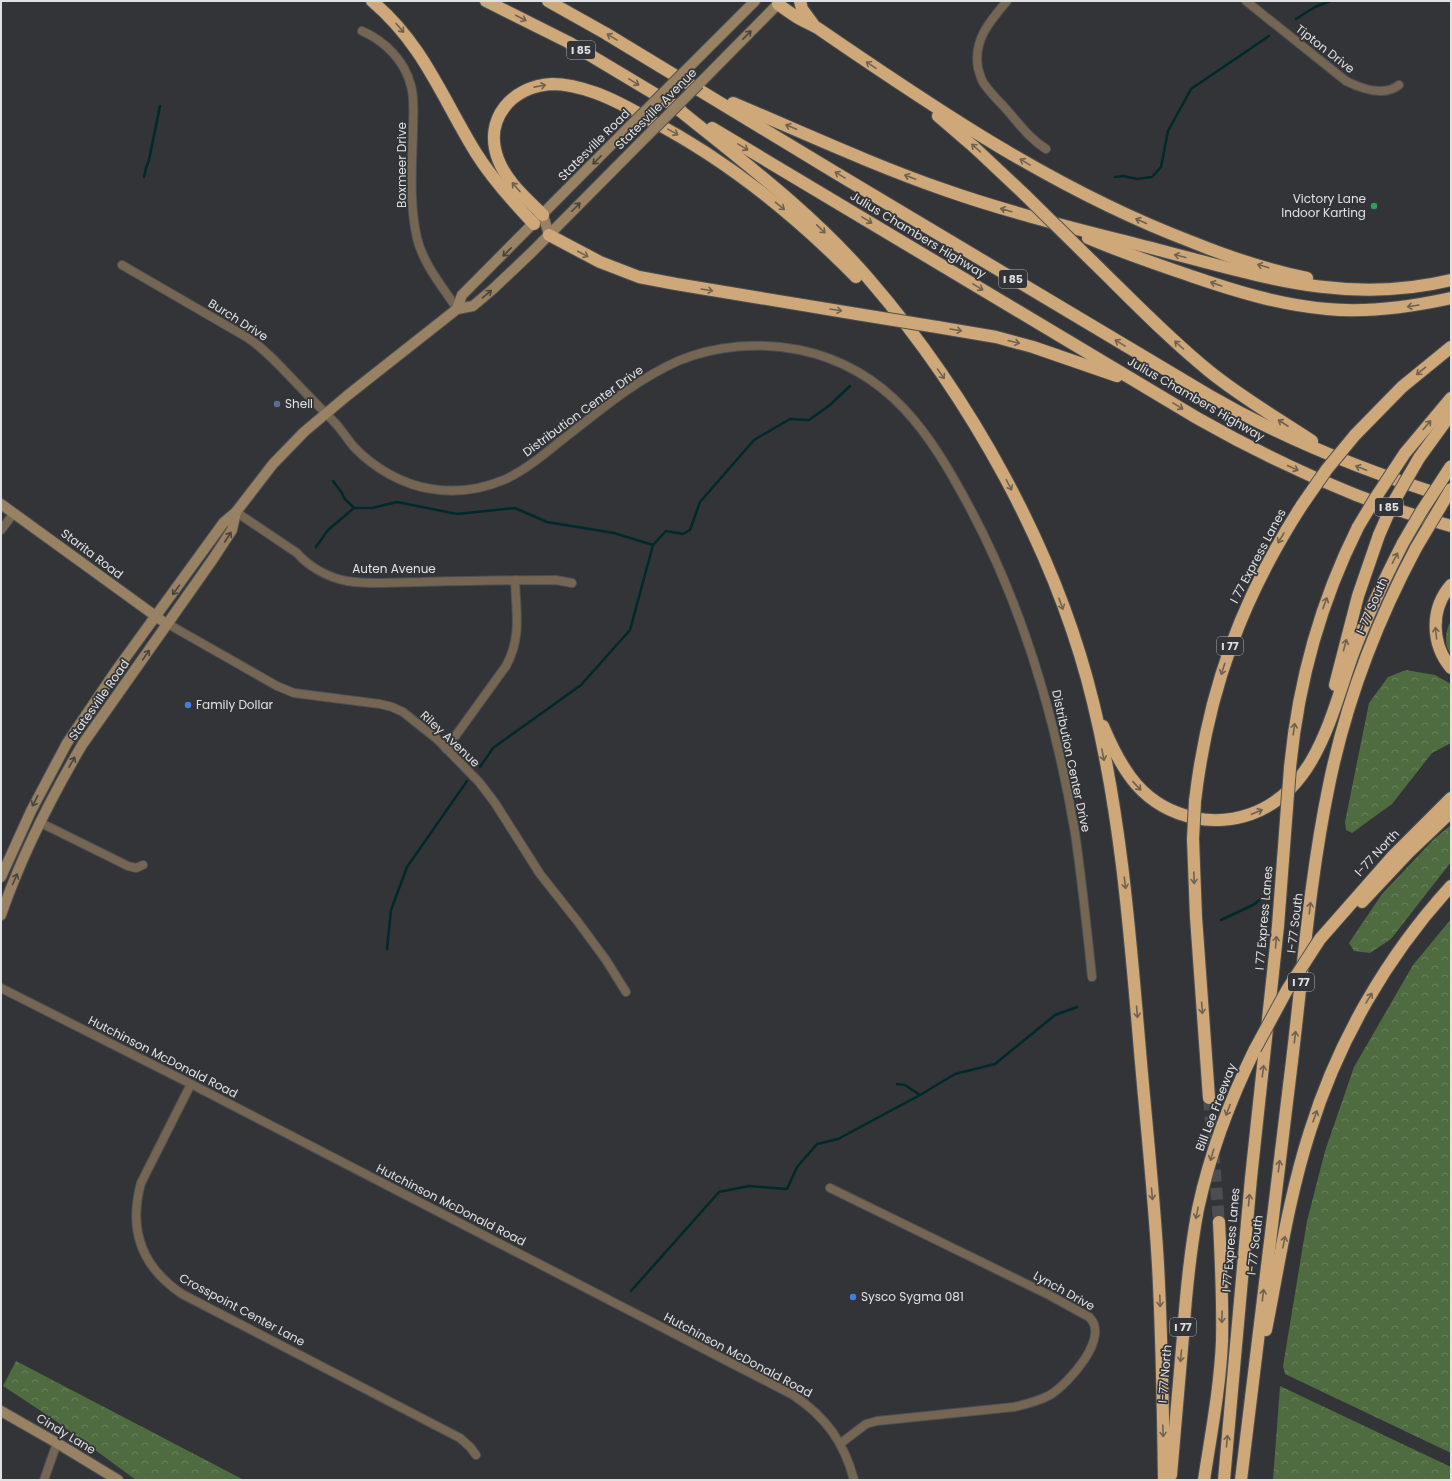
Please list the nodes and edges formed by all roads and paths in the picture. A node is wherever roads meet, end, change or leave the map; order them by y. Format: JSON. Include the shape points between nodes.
{"nodes":[{"id":1,"x":372,"y":1,"type":"edge"},
{"id":2,"x":486,"y":1,"type":"edge"},
{"id":3,"x":548,"y":1,"type":"edge"},
{"id":4,"x":755,"y":1,"type":"edge"},
{"id":5,"x":800,"y":1,"type":"edge"},
{"id":6,"x":1006,"y":1,"type":"edge"},
{"id":7,"x":1246,"y":1,"type":"edge"},
{"id":8,"x":778,"y":2,"type":"edge"},
{"id":9,"x":816,"y":28,"type":"junction"},
{"id":10,"x":362,"y":31,"type":"dead end"},
{"id":11,"x":693,"y":85,"type":"junction"},
{"id":12,"x":1399,"y":85,"type":"dead end"},
{"id":13,"x":904,"y":88,"type":"junction"},
{"id":14,"x":673,"y":105,"type":"junction"},
{"id":15,"x":1046,"y":149,"type":"dead end"},
{"id":16,"x":538,"y":220,"type":"junction"},
{"id":17,"x":1044,"y":220,"type":"junction"},
{"id":18,"x":549,"y":235,"type":"junction"},
{"id":19,"x":122,"y":265,"type":"dead end"},
{"id":20,"x":1451,"y":280,"type":"edge"},
{"id":21,"x":1383,"y":290,"type":"junction"},
{"id":22,"x":1451,"y":298,"type":"edge"},
{"id":23,"x":457,"y":309,"type":"junction"},
{"id":24,"x":918,"y":343,"type":"junction"},
{"id":25,"x":1451,"y":347,"type":"edge"},
{"id":26,"x":1145,"y":386,"type":"junction"},
{"id":27,"x":1451,"y":398,"type":"edge"},
{"id":28,"x":325,"y":414,"type":"junction"},
{"id":29,"x":1451,"y":414,"type":"edge"},
{"id":30,"x":1340,"y":459,"type":"junction"},
{"id":31,"x":1451,"y":466,"type":"edge"},
{"id":32,"x":1451,"y":489,"type":"edge"},
{"id":33,"x":1451,"y":498,"type":"edge"},
{"id":34,"x":1,"y":504,"type":"edge"},
{"id":35,"x":236,"y":512,"type":"junction"},
{"id":36,"x":14,"y":513,"type":"junction"},
{"id":37,"x":1451,"y":526,"type":"edge"},
{"id":38,"x":1,"y":530,"type":"edge"},
{"id":39,"x":515,"y":580,"type":"junction"},
{"id":40,"x":572,"y":583,"type":"dead end"},
{"id":41,"x":1451,"y":585,"type":"edge"},
{"id":42,"x":156,"y":617,"type":"junction"},
{"id":43,"x":168,"y":624,"type":"junction"},
{"id":44,"x":1451,"y":668,"type":"edge"},
{"id":45,"x":1093,"y":703,"type":"junction"},
{"id":46,"x":1323,"y":737,"type":"junction"},
{"id":47,"x":446,"y":749,"type":"junction"},
{"id":48,"x":1451,"y":798,"type":"edge"},
{"id":49,"x":1451,"y":812,"type":"edge"},
{"id":50,"x":41,"y":823,"type":"junction"},
{"id":51,"x":143,"y":865,"type":"dead end"},
{"id":52,"x":1,"y":877,"type":"edge"},
{"id":53,"x":1451,"y":886,"type":"edge"},
{"id":54,"x":1,"y":915,"type":"edge"},
{"id":55,"x":1323,"y":935,"type":"junction"},
{"id":56,"x":1092,"y":977,"type":"dead end"},
{"id":57,"x":1,"y":988,"type":"edge"},
{"id":58,"x":626,"y":992,"type":"dead end"},
{"id":59,"x":1255,"y":1049,"type":"joint"},
{"id":60,"x":191,"y":1084,"type":"junction"},
{"id":61,"x":1209,"y":1098,"type":"tunnel mouth"},
{"id":62,"x":1206,"y":1176,"type":"joint"},
{"id":63,"x":830,"y":1188,"type":"dead end"},
{"id":64,"x":1218,"y":1222,"type":"tunnel mouth"},
{"id":65,"x":1,"y":1411,"type":"edge"},
{"id":66,"x":1247,"y":1431,"type":"junction"},
{"id":67,"x":57,"y":1443,"type":"junction"},
{"id":68,"x":841,"y":1443,"type":"junction"},
{"id":69,"x":476,"y":1455,"type":"dead end"},
{"id":70,"x":44,"y":1480,"type":"edge"},
{"id":71,"x":118,"y":1480,"type":"edge"},
{"id":72,"x":854,"y":1480,"type":"edge"},
{"id":73,"x":1164,"y":1480,"type":"edge"},
{"id":74,"x":1170,"y":1480,"type":"edge"},
{"id":75,"x":1204,"y":1480,"type":"edge"},
{"id":76,"x":1224,"y":1480,"type":"edge"},
{"id":77,"x":1241,"y":1480,"type":"edge"}],
"edges":[{"from":1,"to":16,"type":"highway","one_way":true,"via":[[416,48],[469,142],[500,188]]},
{"from":2,"to":14,"type":"highway","name":"Julius Chambers Highway","number":"I 85","one_way":true,"via":[[568,42]]},
{"from":11,"to":3,"type":"highway","name":"Julius Chambers Highway","number":"I 85","one_way":true},
{"from":4,"to":16,"type":"main road","name":"Statesville Road","one_way":true,"bridge":true},
{"from":5,"to":9,"type":"highway","via":[[802,9]]},
{"from":6,"to":15,"type":"street","via":[[979,41],[977,58],[980,74],[984,85],[1030,136]]},
{"from":7,"to":12,"type":"street","name":"Tipton Drive","via":[[1346,81],[1361,88],[1382,92]]},
{"from":8,"to":9,"type":"highway"},
{"from":18,"to":8,"type":"main road","name":"Statesville Avenue","one_way":true,"bridge":true},
{"from":13,"to":9,"type":"highway","one_way":true},
{"from":10,"to":23,"type":"street","name":"Boxmeer Drive","via":[[378,39],[391,51],[411,84],[414,102],[412,189],[417,240],[430,267]]},
{"from":17,"to":11,"type":"highway","one_way":true,"via":[[977,201],[900,174]]},
{"from":30,"to":11,"type":"highway","name":"Julius Chambers Highway","number":"I 85","one_way":true,"via":[[1262,425],[1215,399]]},
{"from":21,"to":13,"type":"highway","one_way":true,"via":[[1302,277],[1265,267],[1204,247],[1144,223],[1044,173]]},
{"from":30,"to":13,"type":"highway","one_way":true,"bridge":true,"via":[[1247,399],[1208,370],[1155,323],[968,142]]},
{"from":14,"to":24,"type":"highway","one_way":true,"via":[[782,194],[826,234],[884,297]]},
{"from":14,"to":26,"type":"highway","name":"Julius Chambers Highway","number":"I 85","one_way":true},
{"from":16,"to":18,"type":"main road"},
{"from":16,"to":23,"type":"main road","name":"Statesville Road","one_way":true,"via":[[462,295]]},
{"from":16,"to":24,"type":"highway","one_way":true,"via":[[498,159],[494,142],[497,119],[512,99],[534,87],[553,84],[595,93],[674,132],[761,191],[844,265]]},
{"from":21,"to":17,"type":"highway","one_way":true,"via":[[1331,289],[1274,279]]},
{"from":22,"to":17,"type":"highway","one_way":true,"via":[[1398,308],[1362,310],[1328,309],[1279,302],[1232,290],[1146,261]]},
{"from":23,"to":18,"type":"main road","name":"Statesville Road","one_way":true,"via":[[473,306]]},
{"from":18,"to":26,"type":"highway","one_way":true,"bridge":true,"via":[[600,262],[639,277],[996,337],[1033,347]]},
{"from":19,"to":28,"type":"street","name":"Burch Drive","via":[[255,343],[270,355]]},
{"from":20,"to":21,"type":"highway","via":[[1418,287]]},
{"from":23,"to":28,"type":"main road","name":"Statesville Road"},
{"from":24,"to":45,"type":"highway","one_way":true,"via":[[968,413],[1024,514],[1058,593]]},
{"from":25,"to":61,"type":"highway","name":"I 77 Express Lanes","number":"I 77","one_way":true,"bridge":true,"via":[[1402,387],[1354,436],[1327,470],[1280,539],[1260,575],[1233,639],[1201,755],[1193,839]]},
{"from":26,"to":37,"type":"highway","name":"Julius Chambers Highway","number":"I 85","one_way":true,"via":[[1219,430],[1297,470],[1371,501]]},
{"from":76,"to":27,"type":"highway","name":"I 77 Express Lanes","number":"I 77","one_way":true,"bridge":true,"via":[[1251,1178],[1277,934],[1290,768],[1300,694],[1311,646],[1332,586],[1358,527],[1405,453]]},
{"from":28,"to":35,"type":"main road","name":"Statesville Road","via":[[273,464]]},
{"from":28,"to":56,"type":"street","name":"Distribution Center Drive","via":[[363,456],[388,473],[424,488],[447,491],[494,483],[517,473],[637,384],[681,360],[711,351],[761,345],[800,350],[839,363],[879,386],[918,424],[951,473],[990,549],[1024,630],[1046,700],[1064,775],[1080,866]]},
{"from":46,"to":29,"type":"highway","one_way":true,"bridge":true,"via":[[1356,603],[1379,535],[1393,503],[1419,458]]},
{"from":33,"to":30,"type":"highway","name":"Julius Chambers Highway","number":"I 85","one_way":true},
{"from":46,"to":31,"type":"highway","one_way":true,"bridge":true,"via":[[1385,578],[1421,512]]},
{"from":66,"to":32,"type":"highway","name":"I-77 South","number":"I 77","one_way":true,"bridge":true,"via":[[1326,798],[1343,729],[1364,662],[1388,603],[1416,548]]},
{"from":34,"to":36,"type":"main road","name":"Starita Road"},
{"from":35,"to":39,"type":"street","name":"Auten Avenue","via":[[311,565],[346,581],[378,583]]},
{"from":35,"to":42,"type":"main road","name":"Statesville Road","one_way":true,"via":[[224,522]]},
{"from":43,"to":35,"type":"main road","name":"Statesville Road","one_way":true,"via":[[232,530]]},
{"from":36,"to":38,"type":"street"},
{"from":36,"to":42,"type":"main road","name":"Starita Road"},
{"from":39,"to":40,"type":"street","name":"Auten Avenue","via":[[556,580]]},
{"from":39,"to":47,"type":"street","via":[[517,632],[512,655]]},
{"from":44,"to":41,"type":"highway","one_way":true,"via":[[1440,650],[1435,628],[1440,603]]},
{"from":42,"to":43,"type":"main road","name":"Starita Road"},
{"from":42,"to":52,"type":"main road","name":"Statesville Road","one_way":true,"via":[[67,743],[30,811]]},
{"from":43,"to":47,"type":"street","name":"Riley Avenue","via":[[277,686],[294,692],[392,707],[408,716]]},
{"from":50,"to":43,"type":"main road","name":"Statesville Road","one_way":true,"via":[[82,745]]},
{"from":45,"to":46,"type":"highway","one_way":true,"via":[[1114,752],[1135,783],[1166,808],[1197,819],[1236,818],[1265,808],[1299,780]]},
{"from":45,"to":73,"type":"highway","one_way":true,"via":[[1119,838],[1129,922],[1158,1262]]},
{"from":47,"to":58,"type":"street","name":"Riley Avenue","via":[[480,782],[540,874],[606,960]]},
{"from":48,"to":55,"type":"highway","name":"I-77 North","number":"I 77","via":[[1393,856]]},
{"from":49,"to":55,"type":"highway","via":[[1408,853],[1344,922]]},
{"from":50,"to":51,"type":"street","via":[[128,866],[136,868]]},
{"from":54,"to":50,"type":"main road","name":"Statesville Road","one_way":true},
{"from":66,"to":53,"type":"highway","one_way":true,"via":[[1291,1202],[1317,1109],[1345,1044],[1377,984],[1416,927]]},
{"from":55,"to":59,"type":"highway","name":"I-77 North","number":"I 77","bridge":true,"via":[[1287,990]]},
{"from":57,"to":60,"type":"street","name":"Hutchinson McDonald Road"},
{"from":59,"to":62,"type":"highway","name":"Bill Lee Freeway","number":"I 77","one_way":true,"via":[[1227,1112]]},
{"from":60,"to":68,"type":"street","name":"Hutchinson McDonald Road","via":[[793,1395],[818,1413]]},
{"from":60,"to":69,"type":"street","name":"Crosspoint Center Lane","via":[[141,1183],[138,1196],[137,1230],[140,1244],[152,1268],[165,1282],[182,1294],[460,1438]]},
{"from":62,"to":74,"type":"highway","name":"I-77 North","number":"I 77","one_way":true,"via":[[1194,1228],[1189,1269]]},
{"from":63,"to":68,"type":"street","name":"Lynch Drive","via":[[1049,1295],[1089,1317],[1095,1325],[1093,1341],[1084,1361],[1064,1385],[1036,1402],[1014,1408],[866,1424]]},
{"from":64,"to":75,"type":"highway","name":"I 77 Express Lanes","one_way":true,"via":[[1223,1301],[1222,1342]]},
{"from":65,"to":67,"type":"main road","name":"Cindy Lane"},
{"from":66,"to":77,"type":"highway","name":"I-77 South","number":"I 77"},
{"from":67,"to":70,"type":"street"},
{"from":67,"to":71,"type":"main road","name":"Cindy Lane"},
{"from":68,"to":72,"type":"street","name":"Hutchinson McDonald Road"}]}
